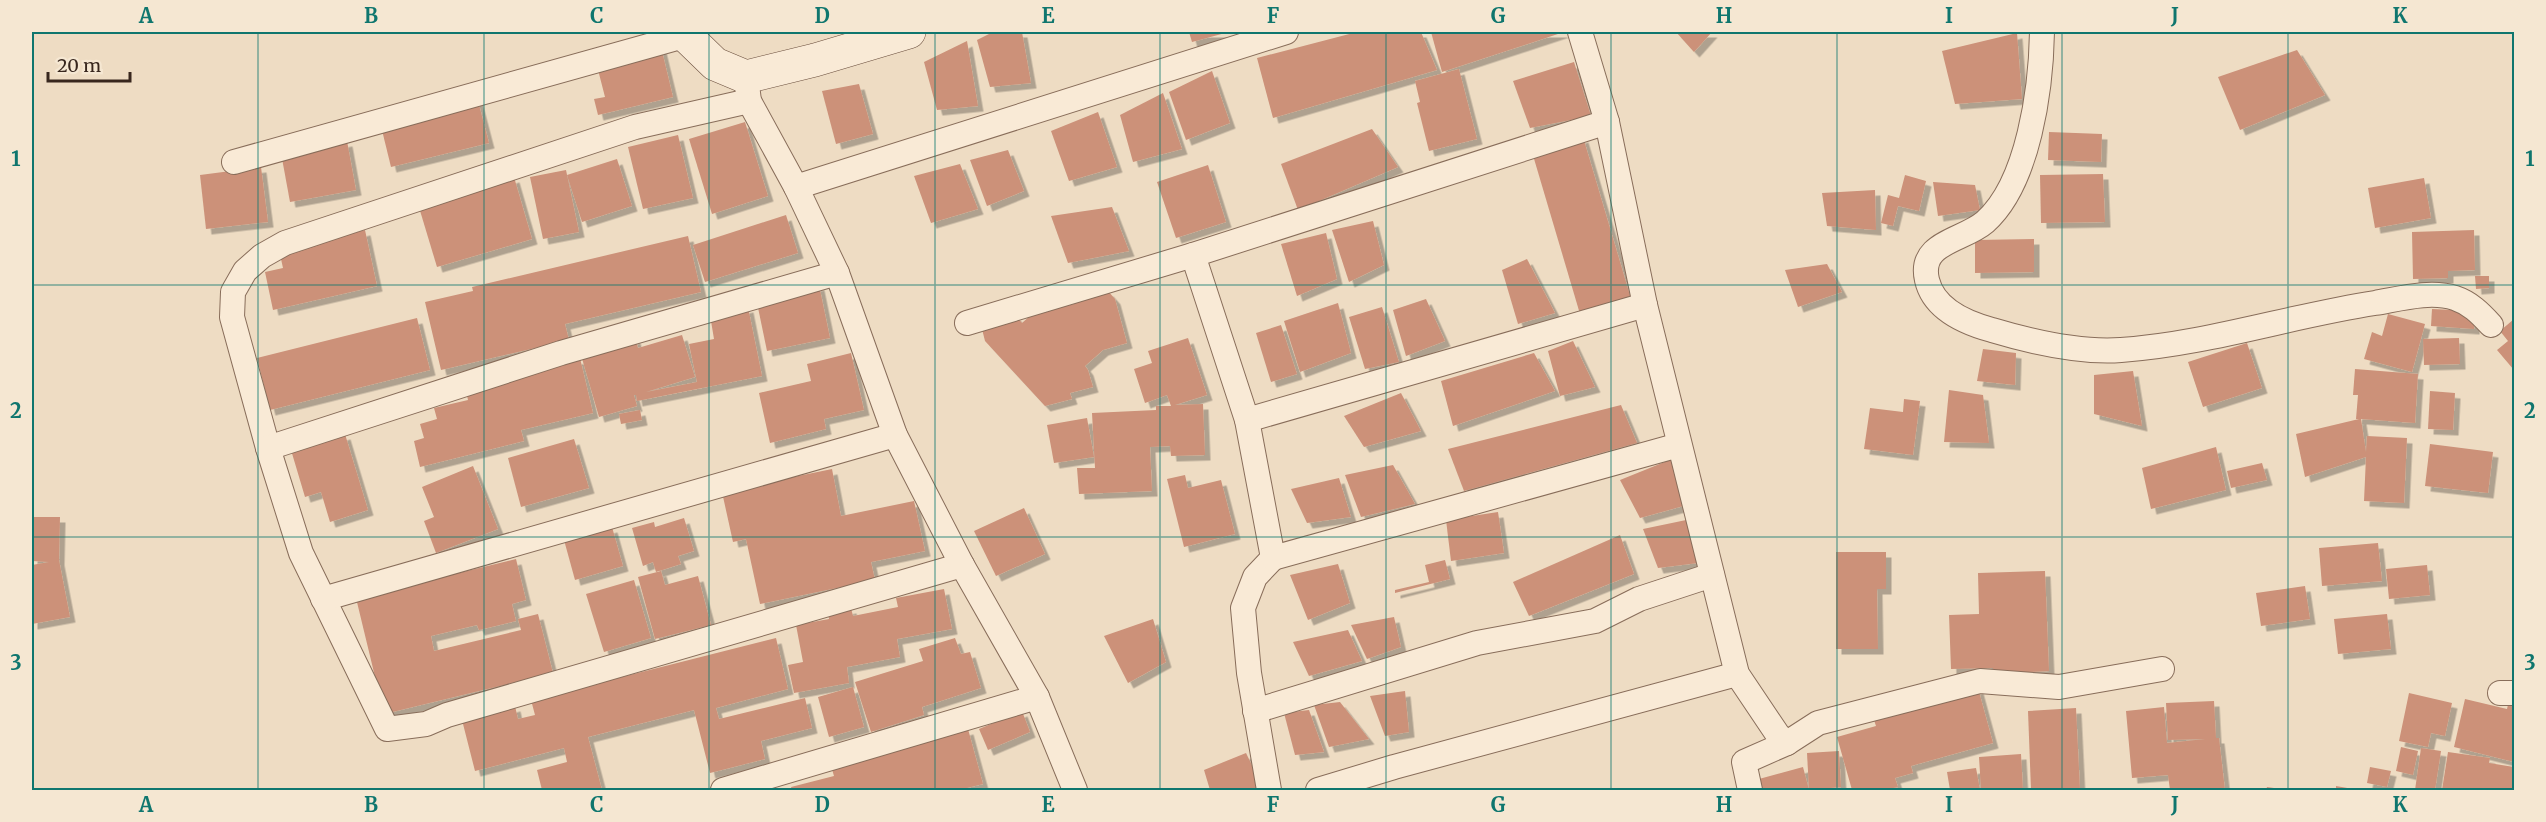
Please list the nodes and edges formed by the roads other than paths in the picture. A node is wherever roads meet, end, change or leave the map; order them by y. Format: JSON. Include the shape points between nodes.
{"nodes":[{"id":1,"x":909,"y":32,"type":"edge"},
{"id":2,"x":1286,"y":32,"type":"edge"},
{"id":3,"x":1580,"y":32,"type":"edge"},
{"id":4,"x":2042,"y":32,"type":"edge"},
{"id":5,"x":683,"y":34,"type":"edge"},
{"id":6,"x":748,"y":89,"type":"junction"},
{"id":7,"x":1607,"y":122,"type":"junction"},
{"id":8,"x":234,"y":162,"type":"dead end"},
{"id":9,"x":796,"y":187,"type":"junction"},
{"id":10,"x":1193,"y":255,"type":"junction"},
{"id":11,"x":837,"y":273,"type":"junction"},
{"id":12,"x":1646,"y":305,"type":"junction"},
{"id":13,"x":967,"y":323,"type":"dead end"},
{"id":14,"x":2491,"y":325,"type":"dead end"},
{"id":15,"x":1247,"y":420,"type":"junction"},
{"id":16,"x":895,"y":435,"type":"junction"},
{"id":17,"x":1679,"y":445,"type":"junction"},
{"id":18,"x":268,"y":448,"type":"junction"},
{"id":19,"x":1273,"y":558,"type":"junction"},
{"id":20,"x":962,"y":565,"type":"junction"},
{"id":21,"x":1712,"y":575,"type":"junction"},
{"id":22,"x":323,"y":599,"type":"junction"},
{"id":23,"x":2162,"y":669,"type":"dead end"},
{"id":24,"x":1737,"y":674,"type":"junction"},
{"id":25,"x":1036,"y":697,"type":"junction"},
{"id":26,"x":1255,"y":711,"type":"junction"},
{"id":27,"x":1787,"y":743,"type":"junction"},
{"id":28,"x":723,"y":790,"type":"edge"},
{"id":29,"x":1075,"y":790,"type":"edge"},
{"id":30,"x":1269,"y":790,"type":"edge"},
{"id":31,"x":1318,"y":790,"type":"edge"},
{"id":32,"x":1750,"y":790,"type":"edge"}],
"edges":[{"from":1,"to":6,"type":"street","via":[[815,60]]},
{"from":2,"to":9,"type":"street"},
{"from":3,"to":7,"type":"street"},
{"from":4,"to":14,"type":"street","via":[[2042,57],[2028,146],[2006,195],[1984,223],[1936,248],[1926,262],[1927,281],[1938,302],[1963,322],[2020,339],[2119,350],[2170,344],[2422,295],[2454,297],[2476,308]]},
{"from":5,"to":6,"type":"street"},
{"from":5,"to":8,"type":"street"},
{"from":6,"to":9,"type":"street"},
{"from":6,"to":18,"type":"street","via":[[285,243],[262,256],[245,271],[233,292],[232,317]]},
{"from":7,"to":10,"type":"street"},
{"from":7,"to":12,"type":"street"},
{"from":9,"to":11,"type":"street"},
{"from":10,"to":13,"type":"street"},
{"from":10,"to":15,"type":"street"},
{"from":11,"to":16,"type":"street"},
{"from":11,"to":18,"type":"street","via":[[561,353]]},
{"from":12,"to":15,"type":"street"},
{"from":12,"to":17,"type":"street"},
{"from":15,"to":19,"type":"street"},
{"from":16,"to":20,"type":"street"},
{"from":16,"to":22,"type":"street"},
{"from":17,"to":19,"type":"street"},
{"from":17,"to":21,"type":"street"},
{"from":18,"to":22,"type":"street","via":[[301,553]]},
{"from":19,"to":26,"type":"street","via":[[1255,577],[1243,608]]},
{"from":20,"to":22,"type":"street","via":[[426,724],[387,729]]},
{"from":20,"to":25,"type":"street"},
{"from":21,"to":24,"type":"street"},
{"from":21,"to":26,"type":"street","via":[[1639,599],[1595,621],[1478,643]]},
{"from":23,"to":27,"type":"street","via":[[2059,687],[1980,681],[1818,723]]},
{"from":24,"to":27,"type":"street"},
{"from":24,"to":31,"type":"street"},
{"from":25,"to":28,"type":"street"},
{"from":25,"to":29,"type":"street"},
{"from":26,"to":30,"type":"street"},
{"from":27,"to":32,"type":"street","via":[[1744,762]]}]}
